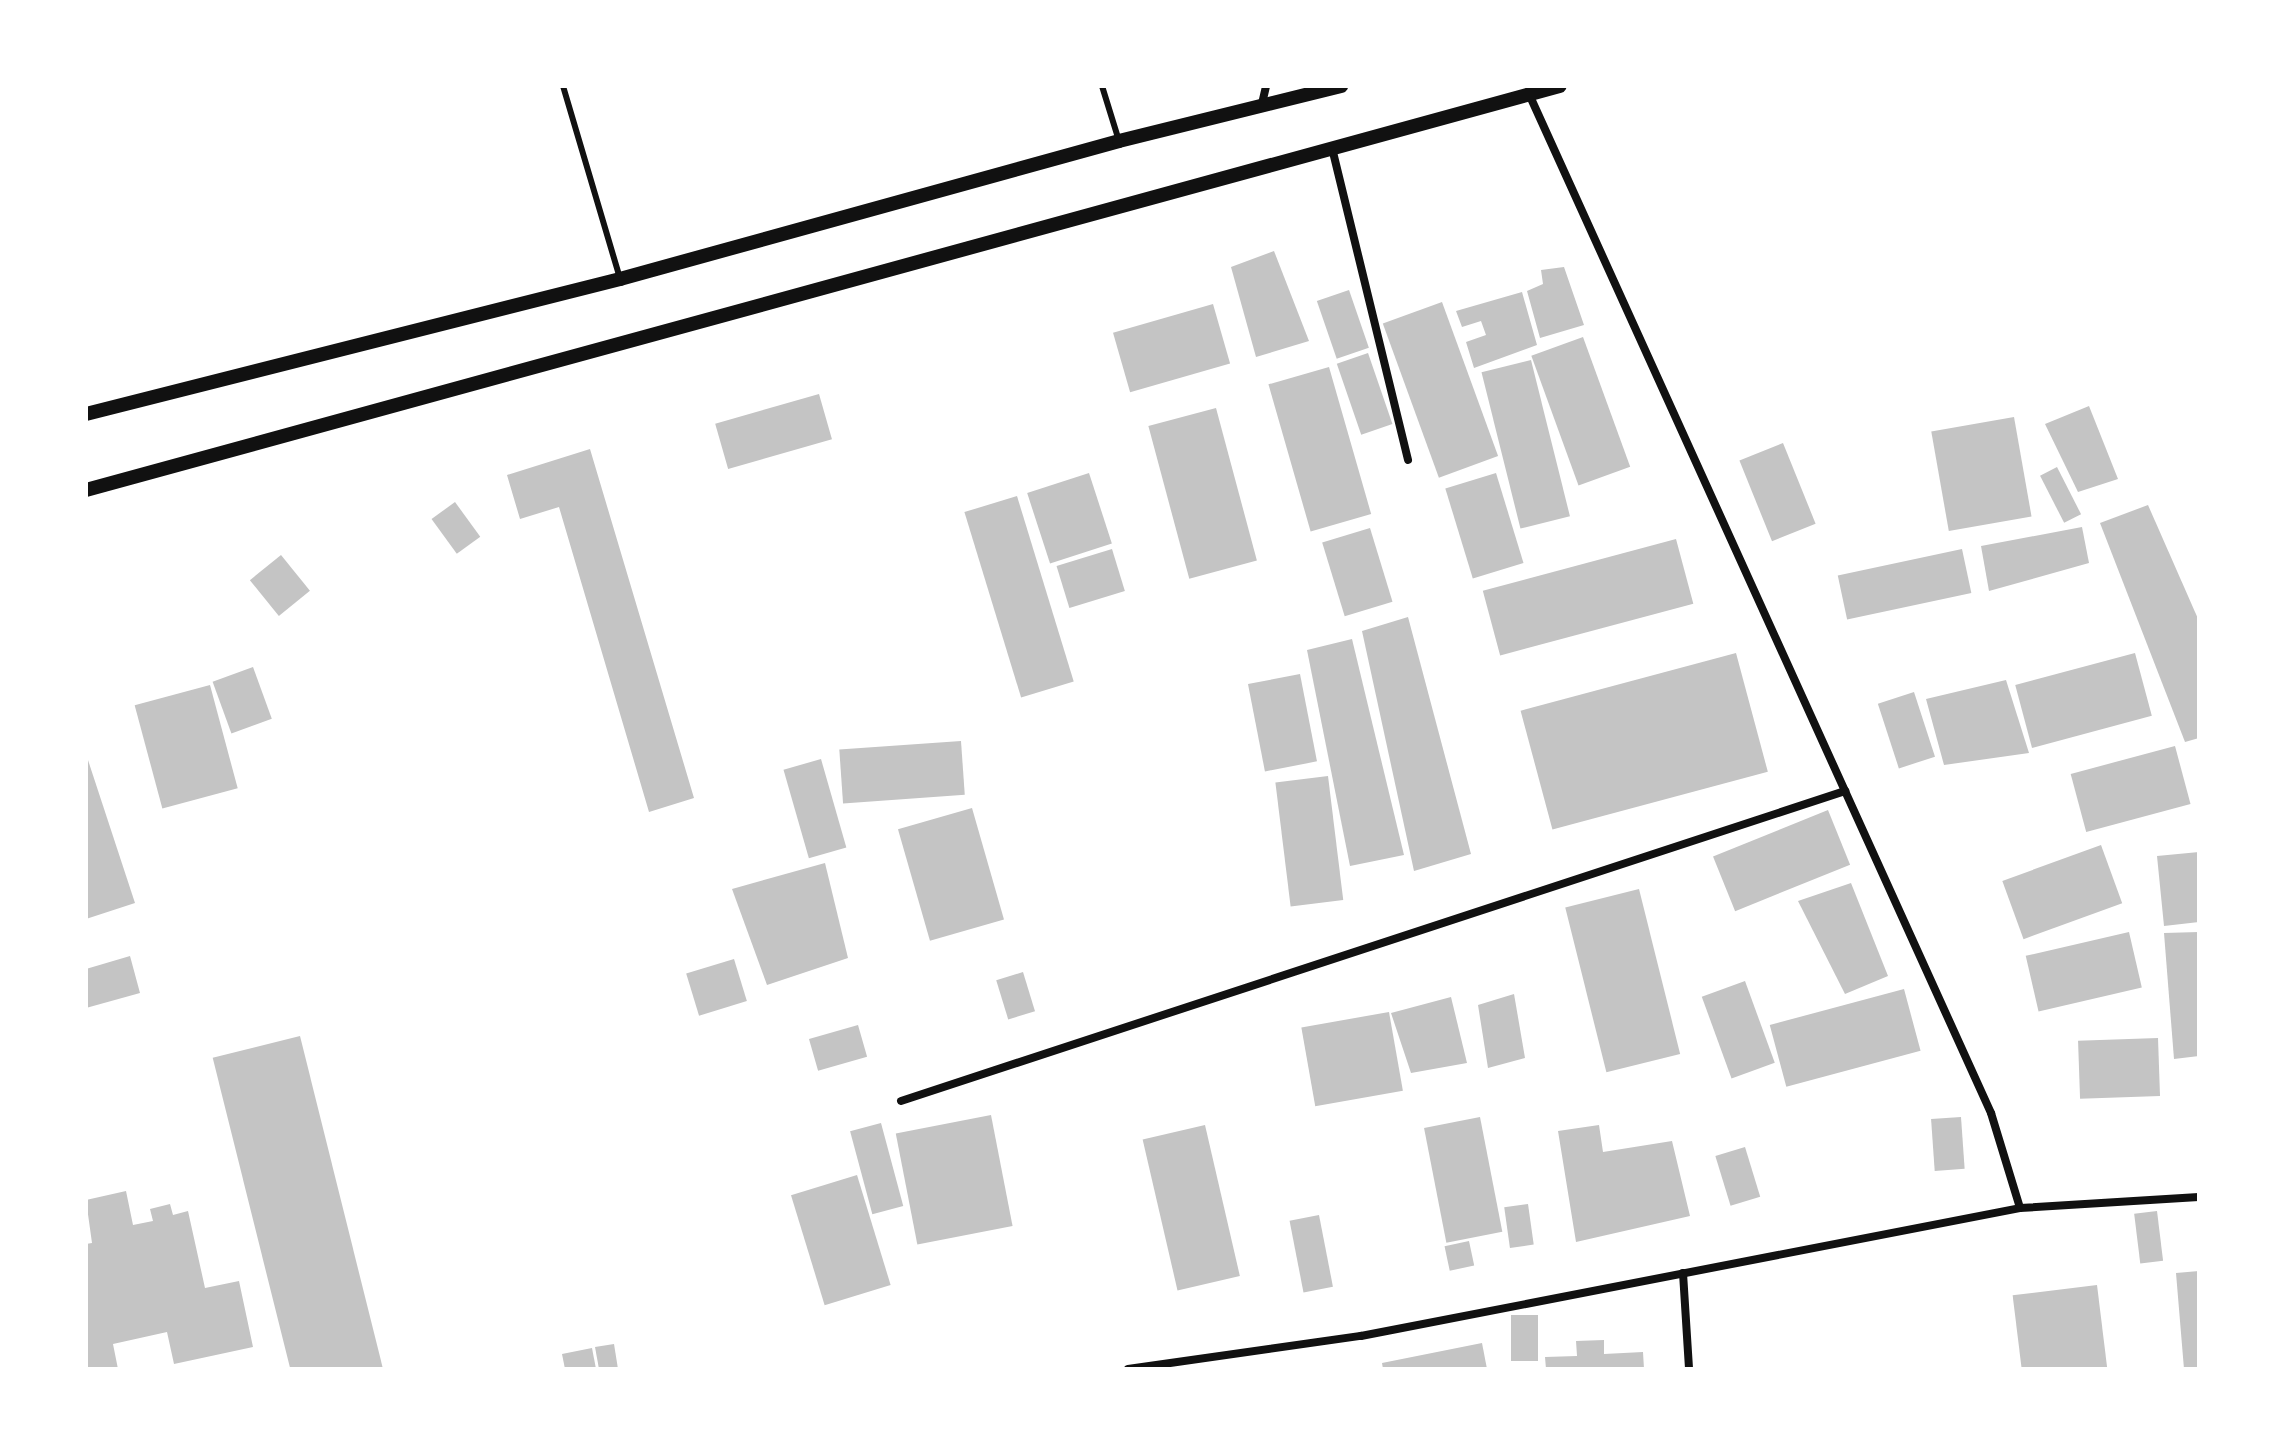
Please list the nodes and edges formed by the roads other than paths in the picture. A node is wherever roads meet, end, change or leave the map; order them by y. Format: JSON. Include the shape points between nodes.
{"nodes":[{"id":1,"x":563,"y":86,"type":"edge"},
{"id":2,"x":1102,"y":86,"type":"edge"},
{"id":3,"x":1266,"y":86,"type":"edge"},
{"id":4,"x":1341,"y":86,"type":"edge"},
{"id":5,"x":1560,"y":86,"type":"edge"},
{"id":6,"x":1529,"y":94,"type":"junction"},
{"id":7,"x":1261,"y":108,"type":"junction"},
{"id":8,"x":1119,"y":141,"type":"junction"},
{"id":9,"x":1331,"y":148,"type":"junction"},
{"id":10,"x":620,"y":279,"type":"junction"},
{"id":11,"x":86,"y":414,"type":"edge"},
{"id":12,"x":1408,"y":460,"type":"dead end"},
{"id":13,"x":86,"y":490,"type":"edge"},
{"id":14,"x":1845,"y":791,"type":"junction"},
{"id":15,"x":901,"y":1101,"type":"dead end"},
{"id":16,"x":2199,"y":1197,"type":"edge"},
{"id":17,"x":2020,"y":1208,"type":"junction"},
{"id":18,"x":1683,"y":1273,"type":"junction"},
{"id":19,"x":1128,"y":1369,"type":"edge"},
{"id":20,"x":1689,"y":1369,"type":"edge"}],
"edges":[{"from":1,"to":10,"type":"lane"},
{"from":2,"to":8,"type":"lane"},
{"from":3,"to":7,"type":"street"},
{"from":4,"to":7,"type":"street"},
{"from":5,"to":6,"type":"street"},
{"from":6,"to":9,"type":"street"},
{"from":6,"to":14,"type":"street"},
{"from":7,"to":8,"type":"street"},
{"from":8,"to":10,"type":"street"},
{"from":9,"to":12,"type":"street"},
{"from":9,"to":13,"type":"street"},
{"from":10,"to":11,"type":"street"},
{"from":14,"to":15,"type":"street"},
{"from":14,"to":17,"type":"street","via":[[1991,1113]]},
{"from":16,"to":17,"type":"street"},
{"from":17,"to":18,"type":"street"},
{"from":18,"to":19,"type":"street","via":[[1361,1336]]},
{"from":18,"to":20,"type":"street"}]}
